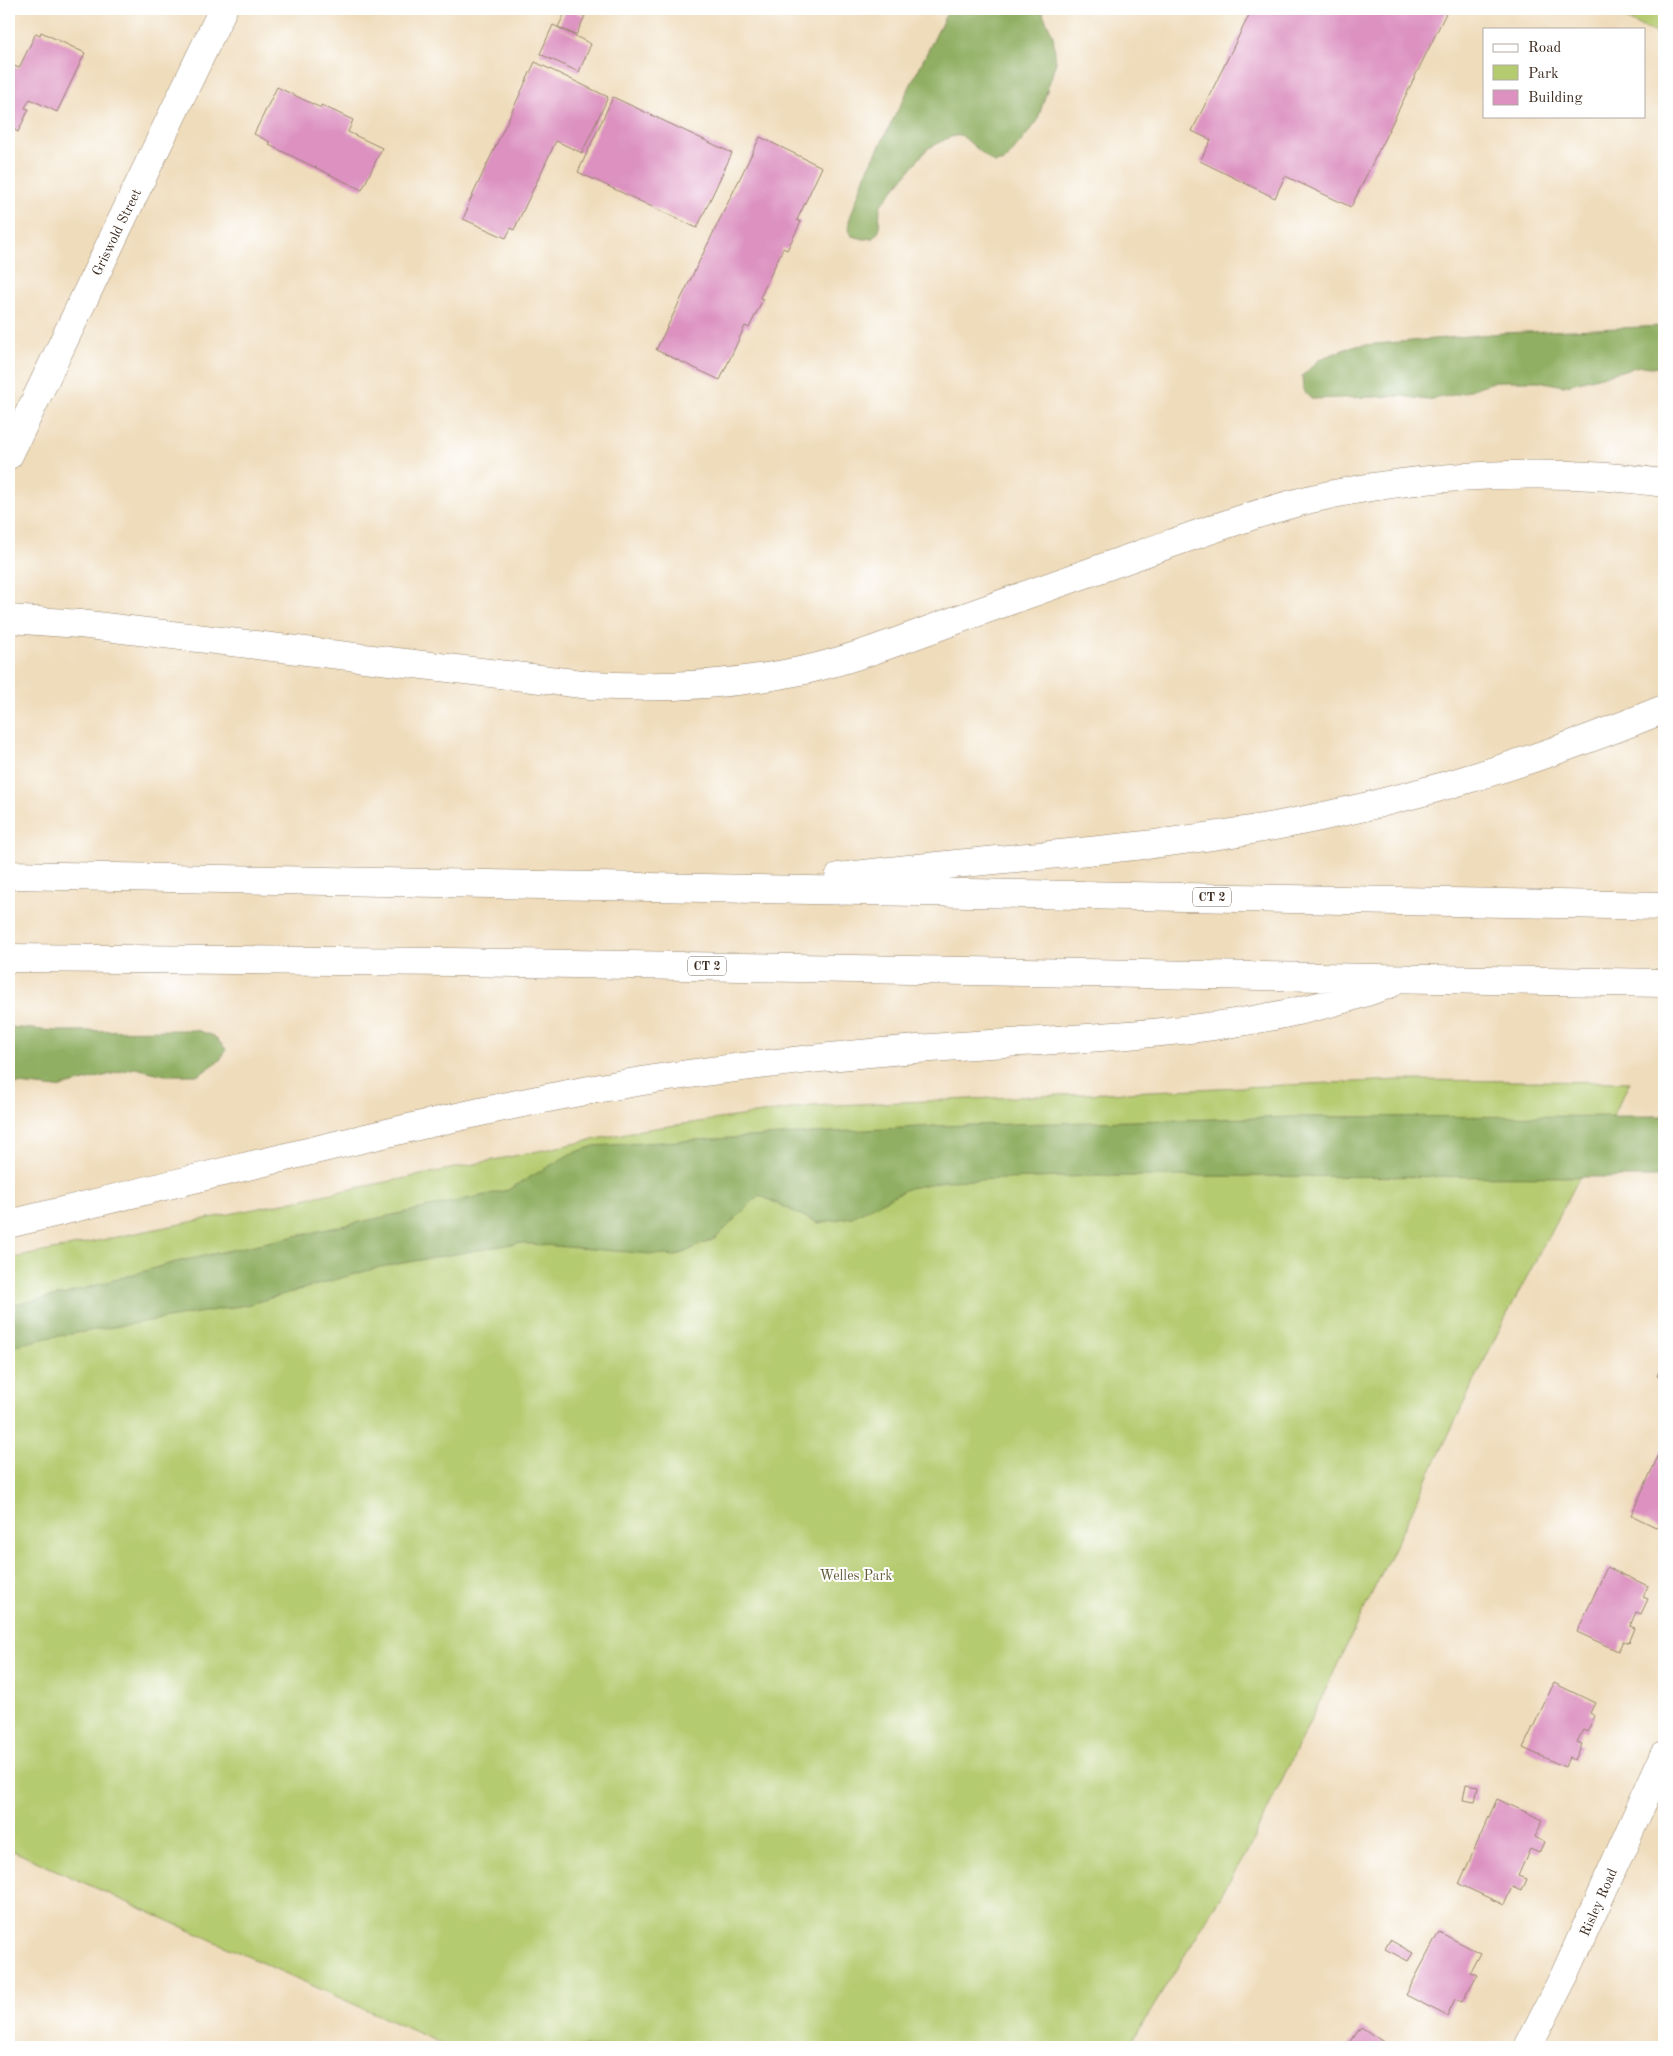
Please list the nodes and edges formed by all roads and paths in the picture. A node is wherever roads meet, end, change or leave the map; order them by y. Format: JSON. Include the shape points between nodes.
{"nodes":[{"id":1,"x":223,"y":9,"type":"edge"},
{"id":2,"x":9,"y":455,"type":"edge"},
{"id":3,"x":1664,"y":483,"type":"edge"},
{"id":4,"x":9,"y":619,"type":"edge"},
{"id":5,"x":1664,"y":709,"type":"edge"},
{"id":6,"x":9,"y":875,"type":"edge"},
{"id":7,"x":759,"y":889,"type":"junction"},
{"id":8,"x":1664,"y":906,"type":"edge"},
{"id":9,"x":9,"y":958,"type":"edge"},
{"id":10,"x":1405,"y":978,"type":"junction"},
{"id":11,"x":1664,"y":982,"type":"edge"},
{"id":12,"x":9,"y":1224,"type":"edge"},
{"id":13,"x":1664,"y":1755,"type":"edge"},
{"id":14,"x":1528,"y":2047,"type":"edge"}],
"edges":[{"from":1,"to":2,"type":"main road","name":"Griswold Street"},
{"from":3,"to":4,"type":"main road","via":[[1603,477],[1497,476],[1430,480],[1310,499],[1197,534],[843,659],[772,676],[708,684],[667,687],[590,685],[80,624]]},
{"from":5,"to":7,"type":"main road","via":[[1567,746],[1462,780],[1320,817],[1165,842],[874,872]]},
{"from":6,"to":7,"type":"main road","number":"CT 2"},
{"from":7,"to":8,"type":"main road","number":"CT 2"},
{"from":9,"to":10,"type":"main road","number":"CT 2","via":[[482,962]]},
{"from":10,"to":11,"type":"main road","number":"CT 2"},
{"from":10,"to":12,"type":"main road","via":[[1307,1010],[1227,1024],[1135,1035],[779,1062],[597,1088],[434,1121]]},
{"from":13,"to":14,"type":"main road","name":"Risley Road","via":[[1566,1974]]}]}
